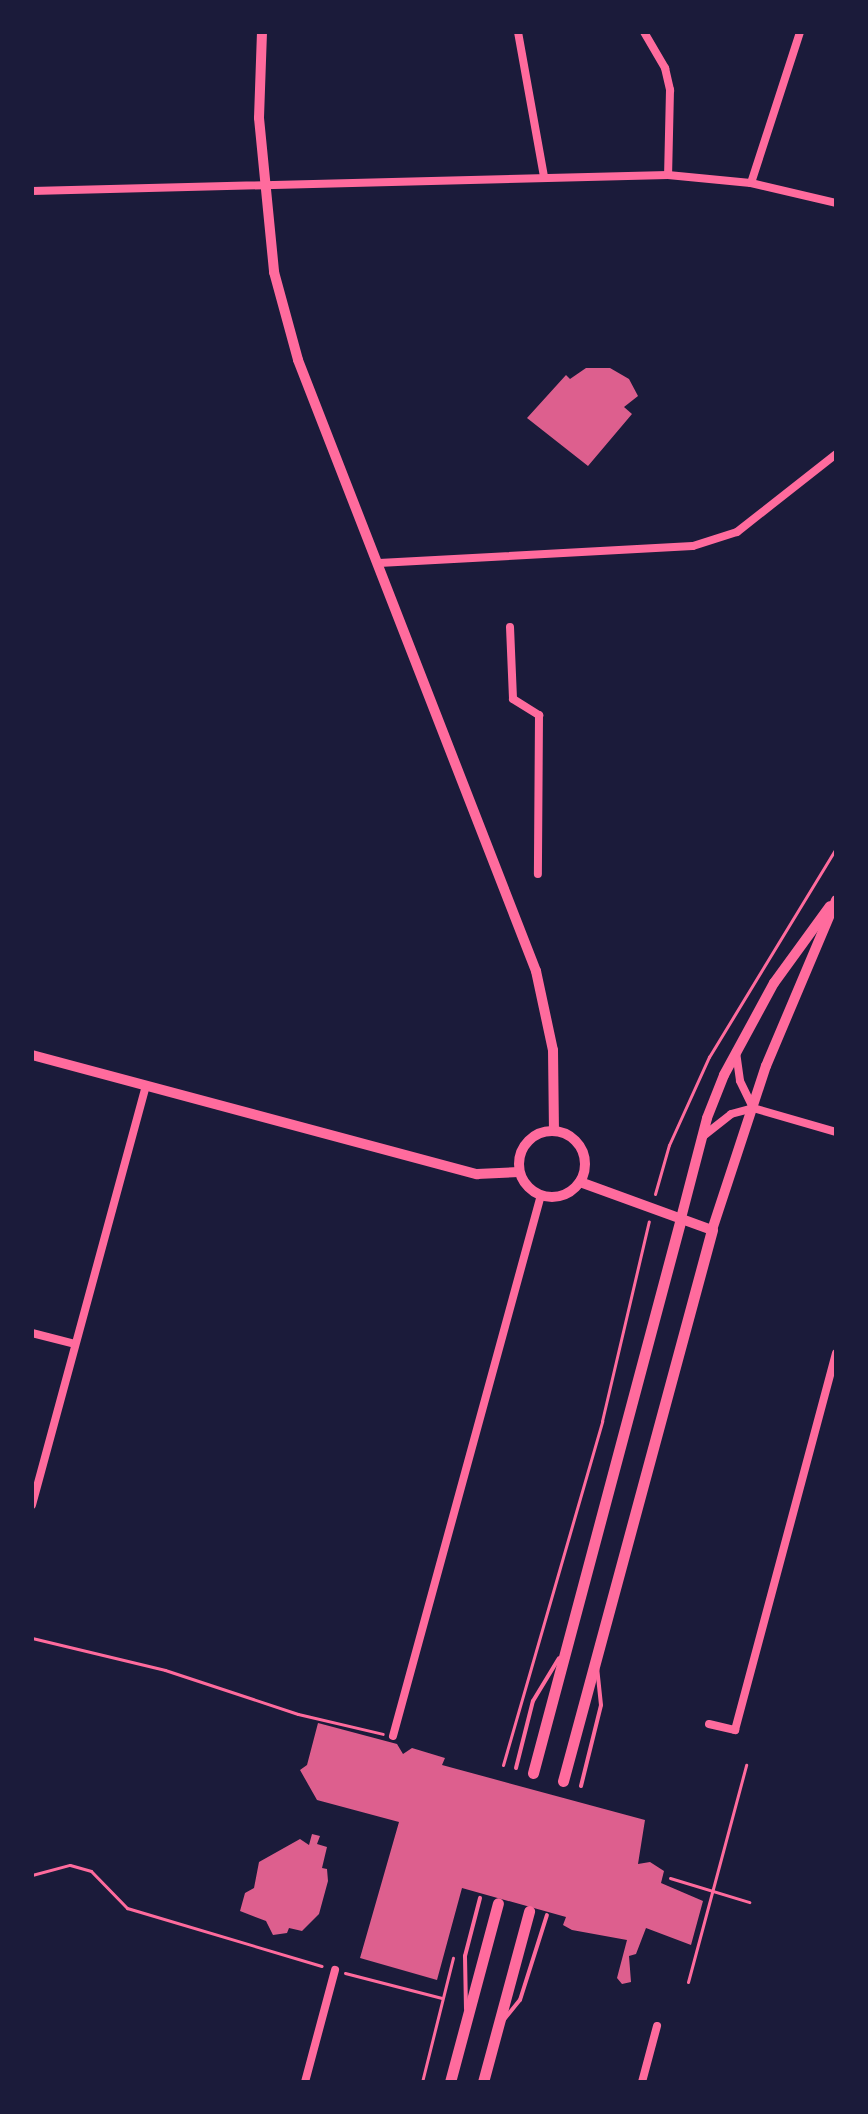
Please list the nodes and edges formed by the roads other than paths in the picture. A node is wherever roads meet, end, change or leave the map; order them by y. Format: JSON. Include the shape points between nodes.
{"nodes":[{"id":1,"x":262,"y":32,"type":"edge"},
{"id":2,"x":518,"y":32,"type":"edge"},
{"id":3,"x":644,"y":32,"type":"edge"},
{"id":4,"x":800,"y":32,"type":"edge"},
{"id":5,"x":668,"y":175,"type":"junction"},
{"id":6,"x":544,"y":176,"type":"junction"},
{"id":7,"x":751,"y":183,"type":"junction"},
{"id":8,"x":262,"y":184,"type":"junction"},
{"id":9,"x":32,"y":191,"type":"edge"},
{"id":10,"x":836,"y":203,"type":"edge"},
{"id":11,"x":836,"y":454,"type":"edge"},
{"id":12,"x":379,"y":563,"type":"junction"},
{"id":13,"x":510,"y":627,"type":"dead end"},
{"id":14,"x":538,"y":874,"type":"dead end"},
{"id":15,"x":836,"y":900,"type":"edge"},
{"id":16,"x":736,"y":1051,"type":"junction"},
{"id":17,"x":32,"y":1055,"type":"edge"},
{"id":18,"x":146,"y":1086,"type":"junction"},
{"id":19,"x":753,"y":1108,"type":"junction"},
{"id":20,"x":554,"y":1130,"type":"junction"},
{"id":21,"x":836,"y":1132,"type":"edge"},
{"id":22,"x":702,"y":1137,"type":"junction"},
{"id":23,"x":519,"y":1172,"type":"junction"},
{"id":24,"x":580,"y":1182,"type":"junction"},
{"id":25,"x":541,"y":1195,"type":"junction"},
{"id":26,"x":680,"y":1222,"type":"junction"},
{"id":27,"x":712,"y":1230,"type":"junction"},
{"id":28,"x":32,"y":1333,"type":"edge"},
{"id":29,"x":75,"y":1344,"type":"junction"},
{"id":30,"x":836,"y":1353,"type":"edge"},
{"id":31,"x":32,"y":1505,"type":"edge"},
{"id":32,"x":566,"y":1649,"type":"junction"},
{"id":33,"x":596,"y":1658,"type":"junction"},
{"id":34,"x":709,"y":1724,"type":"dead end"},
{"id":35,"x":393,"y":1736,"type":"road end"},
{"id":36,"x":516,"y":1768,"type":"dead end"},
{"id":37,"x":533,"y":1773,"type":"dead end"},
{"id":38,"x":563,"y":1781,"type":"dead end"},
{"id":39,"x":581,"y":1786,"type":"dead end"},
{"id":40,"x":480,"y":1898,"type":"dead end"},
{"id":41,"x":498,"y":1903,"type":"dead end"},
{"id":42,"x":529,"y":1911,"type":"dead end"},
{"id":43,"x":547,"y":1915,"type":"dead end"},
{"id":44,"x":335,"y":1970,"type":"road end"},
{"id":45,"x":467,"y":2016,"type":"junction"},
{"id":46,"x":657,"y":2026,"type":"dead end"},
{"id":47,"x":498,"y":2027,"type":"junction"},
{"id":48,"x":305,"y":2082,"type":"edge"},
{"id":49,"x":450,"y":2082,"type":"edge"},
{"id":50,"x":483,"y":2082,"type":"edge"},
{"id":51,"x":642,"y":2082,"type":"edge"}],
"edges":[{"from":1,"to":8,"type":"street"},
{"from":2,"to":6,"type":"street"},
{"from":3,"to":5,"type":"street","via":[[665,68],[670,90]]},
{"from":4,"to":7,"type":"street"},
{"from":5,"to":6,"type":"street"},
{"from":5,"to":7,"type":"street"},
{"from":6,"to":8,"type":"street"},
{"from":7,"to":10,"type":"street"},
{"from":8,"to":9,"type":"street"},
{"from":8,"to":12,"type":"street","via":[[274,272],[298,360]]},
{"from":11,"to":12,"type":"street","via":[[737,532],[704,544]]},
{"from":12,"to":20,"type":"street","via":[[536,971],[553,1050]]},
{"from":13,"to":14,"type":"street","via":[[513,699],[539,715]]},
{"from":15,"to":16,"type":"street","via":[[799,944]]},
{"from":15,"to":19,"type":"street"},
{"from":16,"to":19,"type":"street","via":[[740,1081]]},
{"from":16,"to":22,"type":"street"},
{"from":17,"to":18,"type":"street"},
{"from":18,"to":23,"type":"street","via":[[477,1174]]},
{"from":18,"to":29,"type":"street"},
{"from":19,"to":21,"type":"street"},
{"from":19,"to":22,"type":"street","via":[[731,1114]]},
{"from":19,"to":27,"type":"street"},
{"from":20,"to":23,"type":"street","via":[[526,1142]]},
{"from":20,"to":24,"type":"street","via":[[572,1137],[584,1153]]},
{"from":22,"to":26,"type":"street"},
{"from":23,"to":25,"type":"street"},
{"from":24,"to":25,"type":"street","via":[[563,1195]]},
{"from":24,"to":26,"type":"street"},
{"from":25,"to":35,"type":"street"},
{"from":26,"to":27,"type":"street"},
{"from":26,"to":32,"type":"main road"},
{"from":27,"to":33,"type":"main road"},
{"from":28,"to":29,"type":"street"},
{"from":29,"to":31,"type":"street"},
{"from":30,"to":34,"type":"street","via":[[735,1730]]},
{"from":32,"to":36,"type":"lane","via":[[533,1701]]},
{"from":32,"to":37,"type":"main road"},
{"from":33,"to":38,"type":"main road"},
{"from":33,"to":39,"type":"lane","via":[[601,1705]]},
{"from":40,"to":45,"type":"lane","via":[[462,1977]]},
{"from":41,"to":45,"type":"main road"},
{"from":42,"to":47,"type":"main road"},
{"from":43,"to":47,"type":"lane","via":[[520,2000]]},
{"from":44,"to":48,"type":"street"},
{"from":45,"to":49,"type":"main road"},
{"from":46,"to":51,"type":"street"},
{"from":47,"to":50,"type":"main road"}]}
